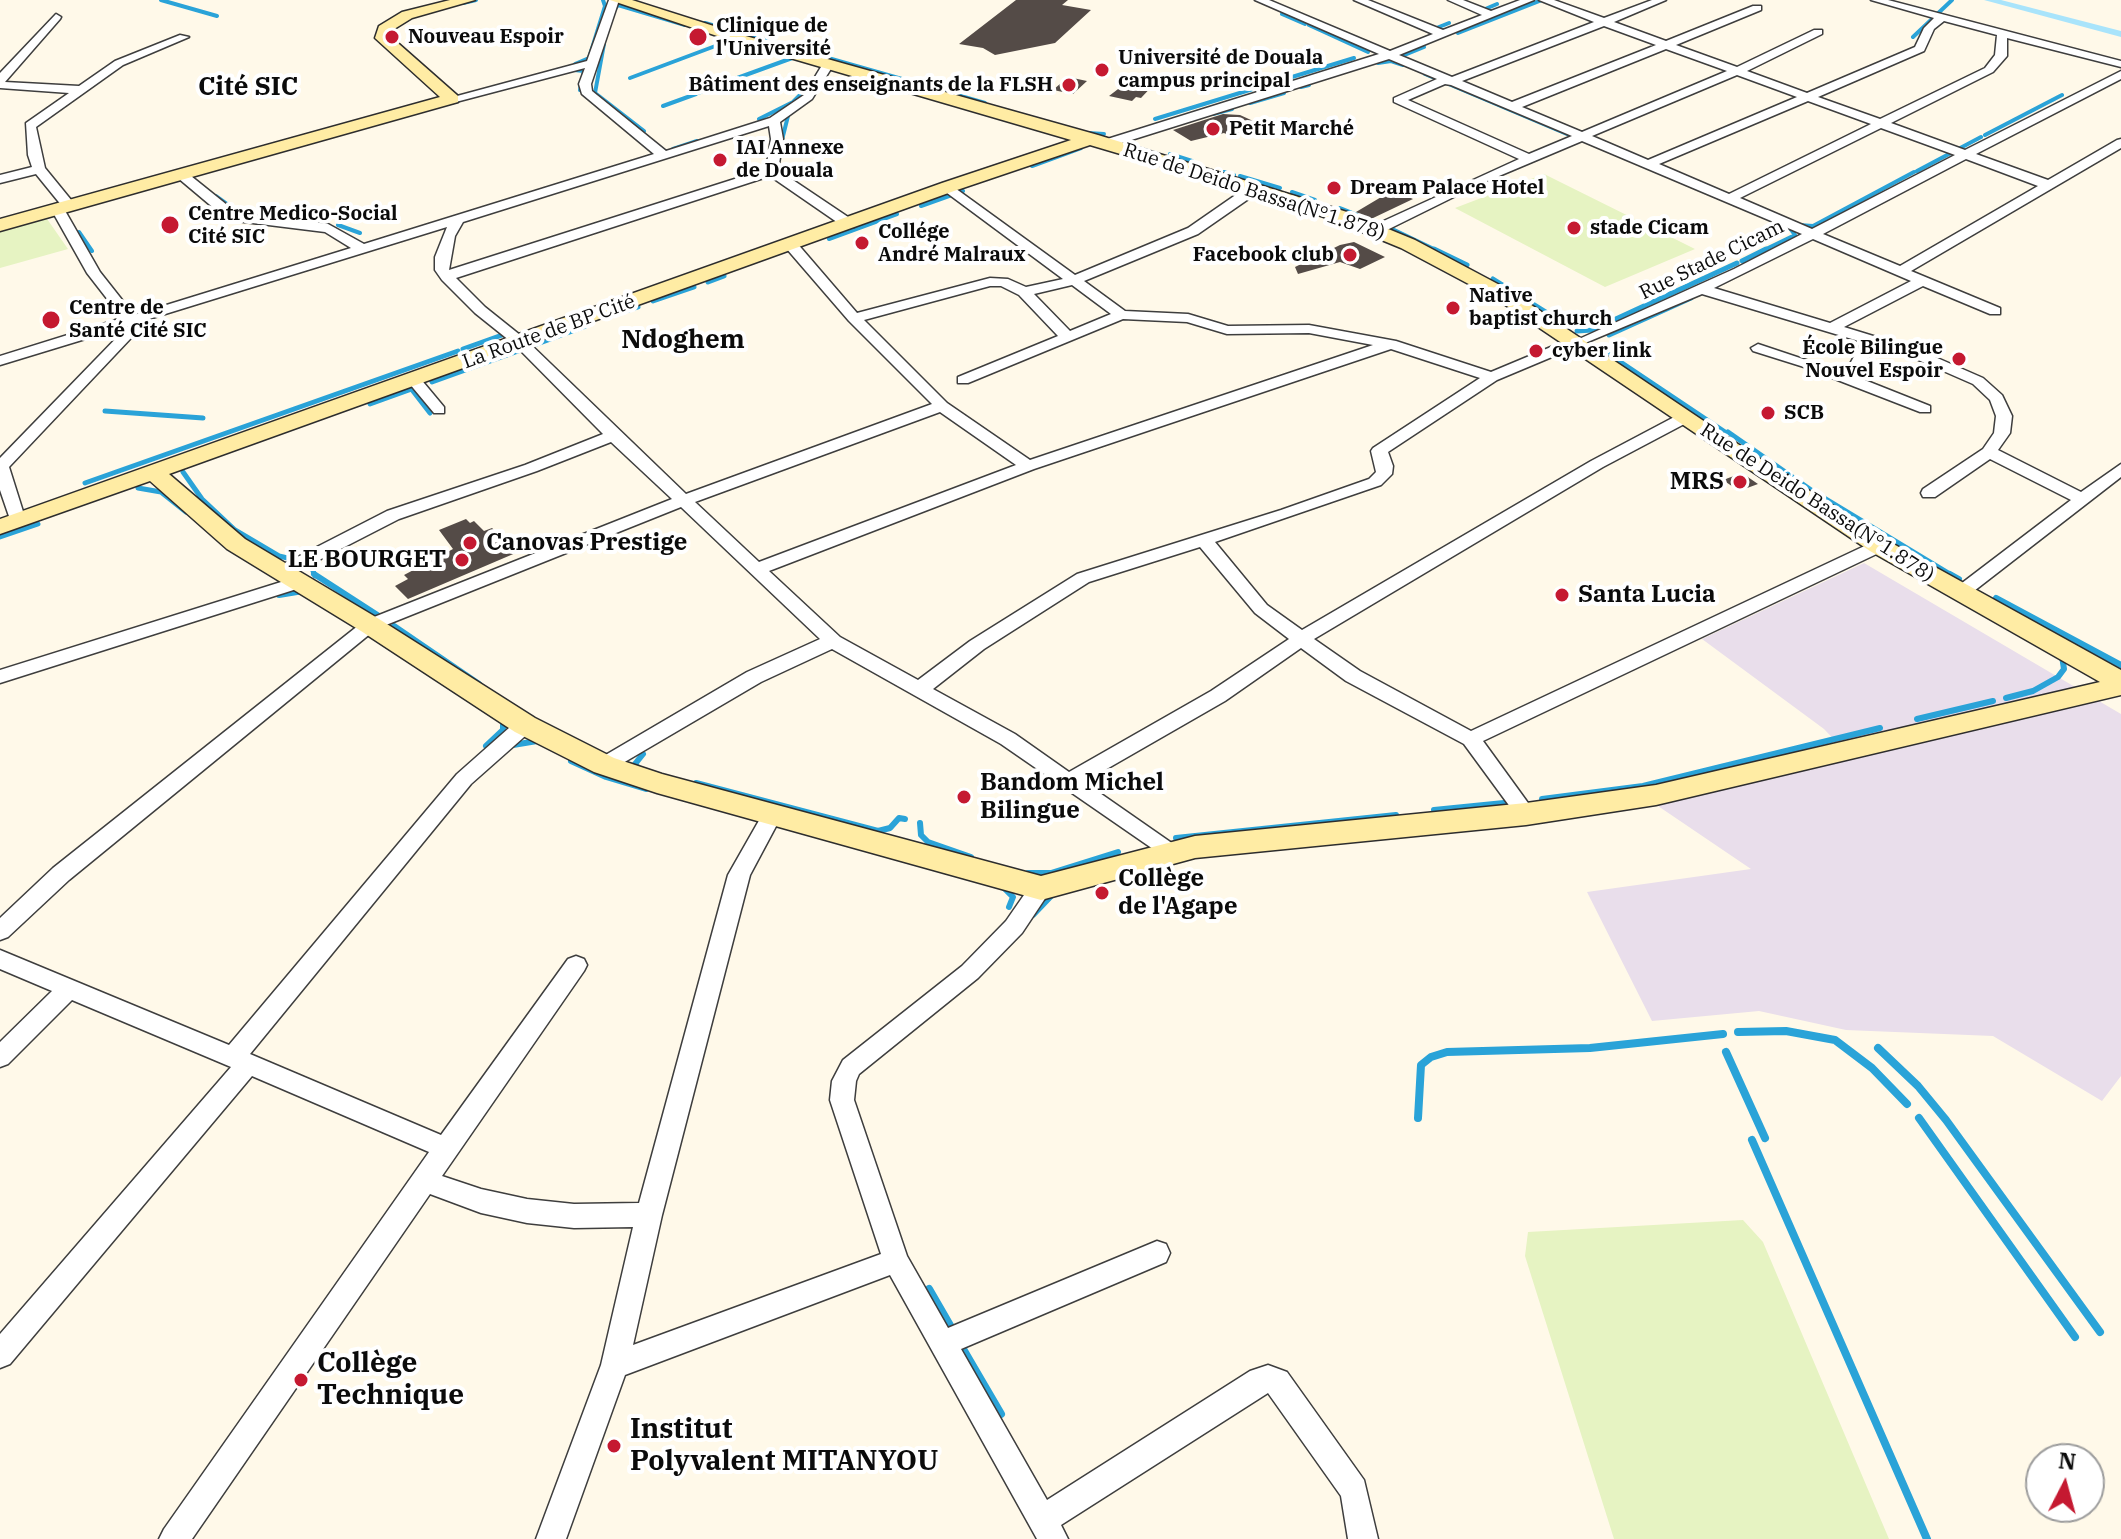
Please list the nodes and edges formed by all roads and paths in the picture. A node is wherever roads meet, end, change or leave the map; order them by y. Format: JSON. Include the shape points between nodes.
{"nodes":[{"id":1,"x":468,"y":0,"type":"edge"},
{"id":2,"x":616,"y":0,"type":"edge"},
{"id":3,"x":636,"y":0,"type":"edge"},
{"id":4,"x":1260,"y":0,"type":"edge"},
{"id":5,"x":1359,"y":0,"type":"edge"},
{"id":6,"x":1453,"y":0,"type":"edge"},
{"id":7,"x":1529,"y":0,"type":"edge"},
{"id":8,"x":1544,"y":0,"type":"edge"},
{"id":9,"x":1661,"y":0,"type":"edge"},
{"id":10,"x":1876,"y":0,"type":"edge"},
{"id":11,"x":1757,"y":8,"type":"dead end"},
{"id":12,"x":1492,"y":15,"type":"junction"},
{"id":13,"x":56,"y":17,"type":"dead end"},
{"id":14,"x":1941,"y":18,"type":"junction"},
{"id":15,"x":1605,"y":22,"type":"junction"},
{"id":16,"x":1818,"y":32,"type":"dead end"},
{"id":17,"x":1441,"y":33,"type":"junction"},
{"id":18,"x":2002,"y":34,"type":"junction"},
{"id":19,"x":184,"y":37,"type":"dead end"},
{"id":20,"x":1671,"y":45,"type":"junction"},
{"id":21,"x":1389,"y":55,"type":"junction"},
{"id":22,"x":592,"y":63,"type":"junction"},
{"id":23,"x":828,"y":64,"type":"junction"},
{"id":24,"x":2121,"y":64,"type":"edge"},
{"id":25,"x":1739,"y":70,"type":"junction"},
{"id":26,"x":2121,"y":74,"type":"edge"},
{"id":27,"x":1447,"y":81,"type":"junction"},
{"id":28,"x":0,"y":82,"type":"edge"},
{"id":29,"x":82,"y":90,"type":"junction"},
{"id":30,"x":1806,"y":96,"type":"junction"},
{"id":31,"x":452,"y":99,"type":"junction"},
{"id":32,"x":1511,"y":107,"type":"junction"},
{"id":33,"x":774,"y":121,"type":"junction"},
{"id":34,"x":1883,"y":123,"type":"junction"},
{"id":35,"x":1582,"y":137,"type":"junction"},
{"id":36,"x":1102,"y":140,"type":"junction"},
{"id":37,"x":2121,"y":143,"type":"edge"},
{"id":38,"x":1964,"y":153,"type":"junction"},
{"id":39,"x":662,"y":154,"type":"junction"},
{"id":40,"x":1530,"y":159,"type":"junction"},
{"id":41,"x":1649,"y":164,"type":"junction"},
{"id":42,"x":39,"y":169,"type":"junction"},
{"id":43,"x":772,"y":171,"type":"junction"},
{"id":44,"x":182,"y":175,"type":"junction"},
{"id":45,"x":0,"y":179,"type":"edge"},
{"id":46,"x":2051,"y":186,"type":"junction"},
{"id":47,"x":948,"y":187,"type":"junction"},
{"id":48,"x":1255,"y":188,"type":"junction"},
{"id":49,"x":1730,"y":198,"type":"junction"},
{"id":50,"x":63,"y":208,"type":"junction"},
{"id":51,"x":458,"y":219,"type":"junction"},
{"id":52,"x":849,"y":224,"type":"junction"},
{"id":53,"x":0,"y":225,"type":"edge"},
{"id":54,"x":1382,"y":227,"type":"junction"},
{"id":55,"x":1811,"y":234,"type":"junction"},
{"id":56,"x":791,"y":245,"type":"junction"},
{"id":57,"x":361,"y":248,"type":"junction"},
{"id":58,"x":1901,"y":271,"type":"junction"},
{"id":59,"x":447,"y":277,"type":"junction"},
{"id":60,"x":1923,"y":280,"type":"junction"},
{"id":61,"x":1072,"y":281,"type":"junction"},
{"id":62,"x":1702,"y":289,"type":"junction"},
{"id":63,"x":1024,"y":292,"type":"junction"},
{"id":64,"x":1995,"y":311,"type":"dead end"},
{"id":65,"x":1121,"y":315,"type":"junction"},
{"id":66,"x":854,"y":318,"type":"junction"},
{"id":67,"x":138,"y":319,"type":"junction"},
{"id":68,"x":1832,"y":328,"type":"junction"},
{"id":69,"x":1067,"y":336,"type":"junction"},
{"id":70,"x":1871,"y":340,"type":"junction"},
{"id":71,"x":1580,"y":341,"type":"junction"},
{"id":72,"x":520,"y":342,"type":"junction"},
{"id":73,"x":1391,"y":344,"type":"junction"},
{"id":74,"x":1758,"y":348,"type":"dead end"},
{"id":75,"x":0,"y":352,"type":"edge"},
{"id":76,"x":20,"y":355,"type":"junction"},
{"id":77,"x":0,"y":361,"type":"edge"},
{"id":78,"x":1492,"y":377,"type":"junction"},
{"id":79,"x":414,"y":380,"type":"junction"},
{"id":80,"x":963,"y":380,"type":"dead end"},
{"id":81,"x":1848,"y":380,"type":"junction"},
{"id":82,"x":942,"y":406,"type":"junction"},
{"id":83,"x":1925,"y":409,"type":"dead end"},
{"id":84,"x":439,"y":410,"type":"dead end"},
{"id":85,"x":1684,"y":418,"type":"junction"},
{"id":86,"x":613,"y":435,"type":"junction"},
{"id":87,"x":1989,"y":452,"type":"junction"},
{"id":88,"x":1028,"y":466,"type":"junction"},
{"id":89,"x":2121,"y":469,"type":"edge"},
{"id":90,"x":1769,"y":470,"type":"junction"},
{"id":91,"x":153,"y":472,"type":"junction"},
{"id":92,"x":1929,"y":493,"type":"dead end"},
{"id":93,"x":2082,"y":499,"type":"junction"},
{"id":94,"x":684,"y":502,"type":"junction"},
{"id":95,"x":9,"y":524,"type":"edge"},
{"id":96,"x":1204,"y":540,"type":"junction"},
{"id":97,"x":1879,"y":546,"type":"junction"},
{"id":98,"x":756,"y":570,"type":"junction"},
{"id":99,"x":289,"y":578,"type":"junction"},
{"id":100,"x":1968,"y":587,"type":"junction"},
{"id":101,"x":370,"y":625,"type":"junction"},
{"id":102,"x":1301,"y":639,"type":"junction"},
{"id":103,"x":833,"y":641,"type":"junction"},
{"id":104,"x":2121,"y":669,"type":"edge"},
{"id":105,"x":0,"y":677,"type":"edge"},
{"id":106,"x":2121,"y":684,"type":"edge"},
{"id":107,"x":921,"y":688,"type":"junction"},
{"id":108,"x":525,"y":725,"type":"junction"},
{"id":109,"x":1471,"y":739,"type":"junction"},
{"id":110,"x":604,"y":765,"type":"junction"},
{"id":111,"x":1069,"y":781,"type":"junction"},
{"id":112,"x":1526,"y":814,"type":"junction"},
{"id":113,"x":772,"y":815,"type":"junction"},
{"id":114,"x":1169,"y":852,"type":"junction"},
{"id":115,"x":1041,"y":888,"type":"junction"},
{"id":116,"x":0,"y":931,"type":"edge"},
{"id":117,"x":0,"y":959,"type":"edge"},
{"id":118,"x":576,"y":965,"type":"dead end"},
{"id":119,"x":69,"y":988,"type":"junction"},
{"id":120,"x":0,"y":1057,"type":"edge"},
{"id":121,"x":240,"y":1060,"type":"junction"},
{"id":122,"x":446,"y":1148,"type":"junction"},
{"id":123,"x":425,"y":1181,"type":"junction"},
{"id":124,"x":649,"y":1215,"type":"junction"},
{"id":125,"x":1157,"y":1253,"type":"dead end"},
{"id":126,"x":896,"y":1261,"type":"junction"},
{"id":127,"x":944,"y":1343,"type":"junction"},
{"id":128,"x":0,"y":1355,"type":"edge"},
{"id":129,"x":615,"y":1365,"type":"junction"},
{"id":130,"x":1049,"y":1529,"type":"edge"},
{"id":131,"x":174,"y":1539,"type":"edge"},
{"id":132,"x":551,"y":1539,"type":"edge"},
{"id":133,"x":1363,"y":1539,"type":"edge"}],
"edges":[{"from":1,"to":31,"type":"main road","via":[[407,15],[384,29],[383,38]]},
{"from":2,"to":22,"type":"street"},
{"from":2,"to":23,"type":"main road","name":"Rue de Deido Bassa(N°1.878)"},
{"from":3,"to":36,"type":"main road"},
{"from":4,"to":21,"type":"street"},
{"from":5,"to":17,"type":"street"},
{"from":6,"to":12,"type":"street"},
{"from":7,"to":12,"type":"street"},
{"from":8,"to":15,"type":"street"},
{"from":9,"to":15,"type":"street"},
{"from":10,"to":14,"type":"street"},
{"from":11,"to":20,"type":"street"},
{"from":12,"to":17,"type":"street"},
{"from":13,"to":28,"type":"street"},
{"from":14,"to":18,"type":"street"},
{"from":14,"to":30,"type":"street","via":[[1929,28],[1920,49]]},
{"from":15,"to":20,"type":"street"},
{"from":15,"to":27,"type":"street"},
{"from":16,"to":25,"type":"street"},
{"from":17,"to":21,"type":"street"},
{"from":18,"to":24,"type":"street"},
{"from":18,"to":34,"type":"street","via":[[2001,56],[1989,70]]},
{"from":19,"to":29,"type":"street","via":[[119,63]]},
{"from":20,"to":25,"type":"street"},
{"from":20,"to":32,"type":"street"},
{"from":21,"to":27,"type":"street"},
{"from":21,"to":36,"type":"street"},
{"from":22,"to":31,"type":"street"},
{"from":22,"to":39,"type":"street","via":[[586,92]]},
{"from":23,"to":33,"type":"street","via":[[808,97]]},
{"from":23,"to":36,"type":"main road","name":"Rue de Deido Bassa(N°1.878)"},
{"from":25,"to":30,"type":"street"},
{"from":25,"to":35,"type":"street"},
{"from":26,"to":38,"type":"street","name":"Rue Stade Cicam","via":[[2101,90]]},
{"from":27,"to":32,"type":"street"},
{"from":27,"to":40,"type":"street","via":[[1398,100]]},
{"from":28,"to":29,"type":"street"},
{"from":29,"to":42,"type":"street","via":[[30,126]]},
{"from":30,"to":34,"type":"street"},
{"from":30,"to":41,"type":"street"},
{"from":31,"to":44,"type":"main road"},
{"from":32,"to":35,"type":"street"},
{"from":33,"to":39,"type":"street"},
{"from":33,"to":43,"type":"street"},
{"from":34,"to":38,"type":"street"},
{"from":34,"to":49,"type":"street"},
{"from":35,"to":40,"type":"street"},
{"from":35,"to":41,"type":"street"},
{"from":36,"to":47,"type":"main road","name":"La Route de BP Cité"},
{"from":36,"to":48,"type":"main road","name":"Rue de Deido Bassa(N°1.878)"},
{"from":36,"to":54,"type":"main road"},
{"from":37,"to":46,"type":"street"},
{"from":38,"to":46,"type":"street"},
{"from":38,"to":55,"type":"street","name":"Rue Stade Cicam"},
{"from":39,"to":51,"type":"street"},
{"from":40,"to":54,"type":"street"},
{"from":41,"to":49,"type":"street"},
{"from":42,"to":45,"type":"street"},
{"from":42,"to":50,"type":"street"},
{"from":43,"to":52,"type":"street"},
{"from":43,"to":59,"type":"street"},
{"from":44,"to":50,"type":"main road"},
{"from":44,"to":57,"type":"street","via":[[233,217],[328,228]]},
{"from":46,"to":58,"type":"street"},
{"from":47,"to":52,"type":"main road","name":"La Route de BP Cité"},
{"from":47,"to":61,"type":"street"},
{"from":48,"to":61,"type":"street","via":[[1193,231]]},
{"from":48,"to":71,"type":"main road","name":"Rue de Deido Bassa(N°1.878)","via":[[1408,244]]},
{"from":49,"to":55,"type":"street"},
{"from":50,"to":53,"type":"main road"},
{"from":50,"to":67,"type":"street","via":[[94,273]]},
{"from":51,"to":57,"type":"street"},
{"from":51,"to":59,"type":"street","via":[[442,257]]},
{"from":52,"to":56,"type":"main road","name":"La Route de BP Cité"},
{"from":54,"to":71,"type":"main road","via":[[1473,270]]},
{"from":55,"to":58,"type":"street"},
{"from":55,"to":62,"type":"street","name":"Rue Stade Cicam"},
{"from":56,"to":66,"type":"street"},
{"from":56,"to":72,"type":"main road","name":"La Route de BP Cité"},
{"from":57,"to":67,"type":"street"},
{"from":58,"to":60,"type":"street"},
{"from":59,"to":72,"type":"street"},
{"from":60,"to":64,"type":"street"},
{"from":60,"to":68,"type":"street"},
{"from":61,"to":63,"type":"street"},
{"from":61,"to":65,"type":"street"},
{"from":62,"to":68,"type":"street"},
{"from":62,"to":71,"type":"street","name":"Rue Stade Cicam"},
{"from":63,"to":66,"type":"street","via":[[990,282]]},
{"from":63,"to":69,"type":"street"},
{"from":65,"to":69,"type":"street"},
{"from":65,"to":73,"type":"street","via":[[1188,318],[1227,330],[1302,328]]},
{"from":66,"to":82,"type":"street"},
{"from":67,"to":76,"type":"street"},
{"from":67,"to":95,"type":"street","via":[[1,466]]},
{"from":68,"to":70,"type":"street"},
{"from":69,"to":80,"type":"street"},
{"from":70,"to":81,"type":"street"},
{"from":70,"to":87,"type":"street","via":[[1950,367],[1997,398],[2004,416],[2002,433]]},
{"from":71,"to":78,"type":"street","name":"Rue Stade Cicam"},
{"from":71,"to":85,"type":"main road","name":"Rue de Deido Bassa(N°1.878)"},
{"from":71,"to":90,"type":"main road"},
{"from":72,"to":79,"type":"main road","name":"La Route de BP Cité"},
{"from":72,"to":86,"type":"street"},
{"from":73,"to":78,"type":"street"},
{"from":73,"to":88,"type":"street"},
{"from":74,"to":81,"type":"street"},
{"from":75,"to":76,"type":"street"},
{"from":76,"to":77,"type":"street"},
{"from":78,"to":96,"type":"street","name":"Rue Stade Cicam","via":[[1379,451],[1384,474],[1375,482]]},
{"from":79,"to":84,"type":"street"},
{"from":79,"to":91,"type":"main road","name":"La Route de BP Cité"},
{"from":81,"to":83,"type":"street"},
{"from":82,"to":88,"type":"street"},
{"from":82,"to":94,"type":"street"},
{"from":85,"to":90,"type":"main road","name":"Rue de Deido Bassa(N°1.878)"},
{"from":85,"to":102,"type":"street"},
{"from":86,"to":94,"type":"street"},
{"from":86,"to":99,"type":"street","via":[[393,515]]},
{"from":87,"to":92,"type":"street"},
{"from":87,"to":93,"type":"street"},
{"from":88,"to":98,"type":"street"},
{"from":89,"to":93,"type":"street"},
{"from":90,"to":97,"type":"main road","name":"Rue de Deido Bassa(N°1.878)"},
{"from":90,"to":100,"type":"main road"},
{"from":91,"to":95,"type":"main road","name":"La Route de BP Cité"},
{"from":91,"to":99,"type":"main road","via":[[236,544]]},
{"from":93,"to":100,"type":"street"},
{"from":94,"to":98,"type":"street"},
{"from":94,"to":101,"type":"street"},
{"from":96,"to":102,"type":"street","via":[[1261,609]]},
{"from":96,"to":107,"type":"street","via":[[1075,581]]},
{"from":97,"to":106,"type":"main road","name":"Rue de Deido Bassa(N°1.878)"},
{"from":97,"to":109,"type":"street"},
{"from":98,"to":103,"type":"street"},
{"from":99,"to":101,"type":"main road"},
{"from":99,"to":105,"type":"street"},
{"from":100,"to":104,"type":"main road"},
{"from":101,"to":108,"type":"main road"},
{"from":101,"to":116,"type":"street","via":[[67,868]]},
{"from":102,"to":109,"type":"street","via":[[1353,676]]},
{"from":102,"to":111,"type":"street","via":[[1218,696]]},
{"from":103,"to":107,"type":"street"},
{"from":103,"to":110,"type":"street","via":[[754,677]]},
{"from":106,"to":112,"type":"main road","via":[[1701,786]]},
{"from":107,"to":111,"type":"street"},
{"from":108,"to":110,"type":"main road"},
{"from":108,"to":121,"type":"street","via":[[464,779]]},
{"from":109,"to":112,"type":"street"},
{"from":110,"to":113,"type":"main road"},
{"from":111,"to":114,"type":"street"},
{"from":112,"to":114,"type":"main road"},
{"from":113,"to":115,"type":"main road"},
{"from":113,"to":124,"type":"street","via":[[739,875]]},
{"from":114,"to":115,"type":"main road"},
{"from":115,"to":126,"type":"street","via":[[997,946],[851,1067],[844,1081],[842,1100]]},
{"from":117,"to":119,"type":"street"},
{"from":118,"to":122,"type":"street"},
{"from":119,"to":120,"type":"street"},
{"from":119,"to":121,"type":"street"},
{"from":121,"to":122,"type":"street"},
{"from":121,"to":128,"type":"street"},
{"from":122,"to":123,"type":"street"},
{"from":123,"to":124,"type":"street","via":[[527,1211]]},
{"from":123,"to":131,"type":"street"},
{"from":124,"to":129,"type":"street"},
{"from":125,"to":127,"type":"street"},
{"from":126,"to":127,"type":"street"},
{"from":126,"to":129,"type":"street"},
{"from":127,"to":130,"type":"street"},
{"from":129,"to":132,"type":"street"},
{"from":130,"to":133,"type":"street","via":[[1268,1379],[1277,1382],[1354,1490]]}]}
